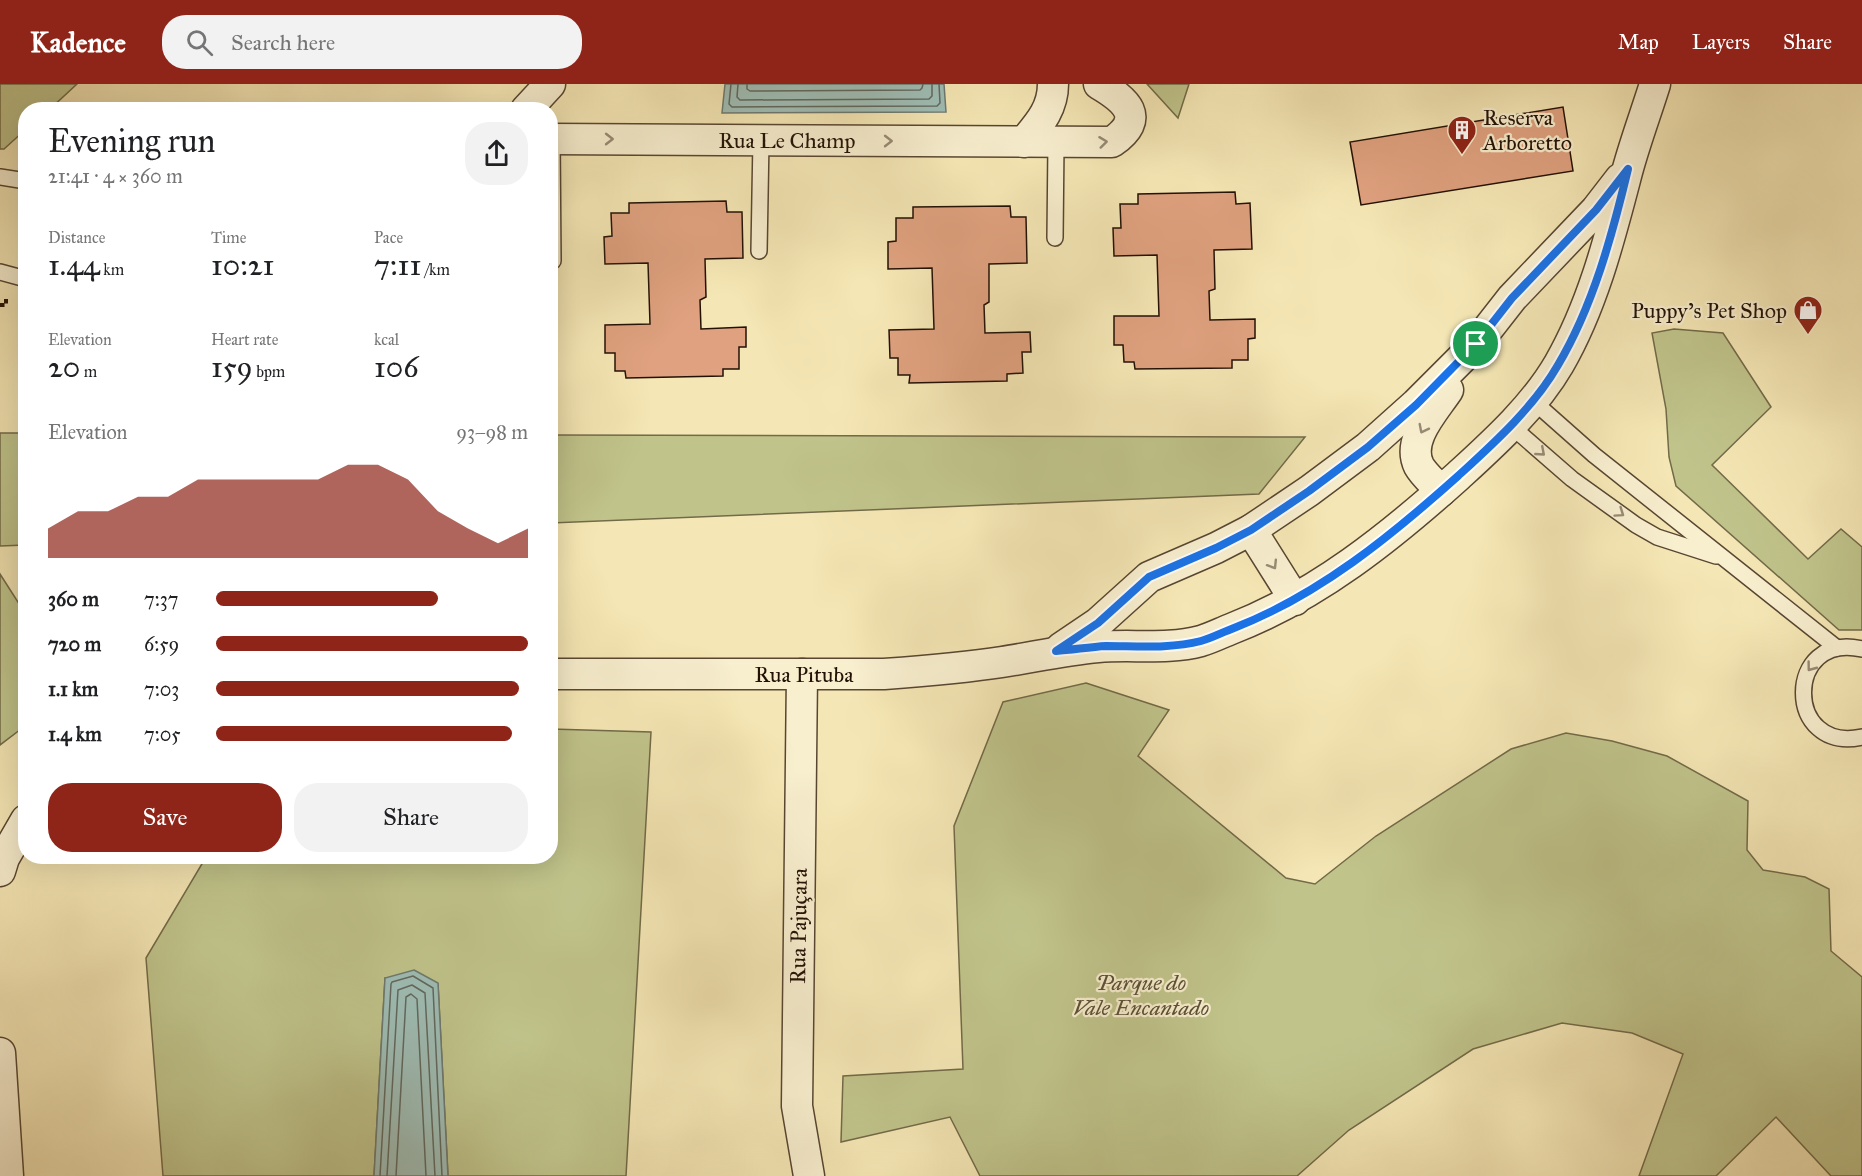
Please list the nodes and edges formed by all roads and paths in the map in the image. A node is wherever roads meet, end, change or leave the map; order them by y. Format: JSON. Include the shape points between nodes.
{"nodes":[{"id":1,"x":550,"y":84,"type":"edge"},
{"id":2,"x":1053,"y":84,"type":"edge"},
{"id":3,"x":1099,"y":84,"type":"edge"},
{"id":4,"x":1655,"y":84,"type":"edge"},
{"id":5,"x":533,"y":102,"type":"edge"},
{"id":6,"x":558,"y":139,"type":"edge"},
{"id":7,"x":761,"y":140,"type":"junction"},
{"id":8,"x":1024,"y":142,"type":"junction"},
{"id":9,"x":1056,"y":143,"type":"junction"},
{"id":10,"x":1628,"y":169,"type":"junction"},
{"id":11,"x":0,"y":177,"type":"edge"},
{"id":12,"x":18,"y":180,"type":"edge"},
{"id":13,"x":1055,"y":238,"type":"dead end"},
{"id":14,"x":759,"y":250,"type":"dead end"},
{"id":15,"x":0,"y":272,"type":"edge"},
{"id":16,"x":18,"y":277,"type":"edge"},
{"id":17,"x":1476,"y":344,"type":"junction"},
{"id":18,"x":1533,"y":401,"type":"junction"},
{"id":19,"x":1510,"y":425,"type":"junction"},
{"id":20,"x":1441,"y":491,"type":"junction"},
{"id":21,"x":1251,"y":530,"type":"junction"},
{"id":22,"x":1725,"y":558,"type":"junction"},
{"id":23,"x":1295,"y":600,"type":"junction"},
{"id":24,"x":1837,"y":648,"type":"junction"},
{"id":25,"x":1862,"y":649,"type":"edge"},
{"id":26,"x":1056,"y":651,"type":"junction"},
{"id":27,"x":558,"y":674,"type":"edge"},
{"id":28,"x":802,"y":674,"type":"junction"},
{"id":29,"x":1862,"y":737,"type":"edge"},
{"id":30,"x":18,"y":833,"type":"edge"},
{"id":31,"x":0,"y":871,"type":"edge"},
{"id":32,"x":0,"y":1053,"type":"edge"},
{"id":33,"x":8,"y":1176,"type":"edge"},
{"id":34,"x":809,"y":1176,"type":"edge"}],
"edges":[{"from":1,"to":5,"type":"street"},
{"from":2,"to":8,"type":"street","via":[[1050,106]]},
{"from":9,"to":3,"type":"street","name":"Rua Le Champ","one_way":true,"via":[[1112,142],[1124,134],[1130,122],[1128,107]]},
{"from":4,"to":10,"type":"street","name":"Rua Pituba"},
{"from":6,"to":7,"type":"street","name":"Rua Le Champ","one_way":true},
{"from":7,"to":8,"type":"street","name":"Rua Le Champ","one_way":true},
{"from":7,"to":14,"type":"lane"},
{"from":8,"to":9,"type":"street","name":"Rua Le Champ"},
{"from":9,"to":13,"type":"lane"},
{"from":10,"to":17,"type":"street","name":"Rua Pituba"},
{"from":10,"to":18,"type":"street","name":"Rua Pituba","via":[[1614,224],[1576,331]]},
{"from":11,"to":12,"type":"lane"},
{"from":15,"to":16,"type":"lane"},
{"from":17,"to":20,"type":"street","one_way":true,"via":[[1421,430],[1417,444],[1420,469]]},
{"from":17,"to":21,"type":"street","name":"Rua Pituba","via":[[1368,447]]},
{"from":18,"to":19,"type":"street","name":"Rua Pituba"},
{"from":18,"to":22,"type":"lane","via":[[1594,455]]},
{"from":19,"to":20,"type":"street","name":"Rua Pituba"},
{"from":19,"to":22,"type":"lane","one_way":true,"via":[[1572,479],[1636,525],[1657,537]]},
{"from":20,"to":23,"type":"street","name":"Rua Pituba","via":[[1338,573]]},
{"from":21,"to":23,"type":"street","one_way":true},
{"from":21,"to":26,"type":"street","name":"Rua Pituba","via":[[1149,577],[1098,623]]},
{"from":22,"to":24,"type":"lane"},
{"from":23,"to":26,"type":"street","name":"Rua Pituba","via":[[1201,641]]},
{"from":24,"to":25,"type":"lane"},
{"from":24,"to":29,"type":"lane","one_way":true,"via":[[1824,653],[1805,675],[1803,704],[1809,717],[1832,736]]},
{"from":26,"to":28,"type":"street","name":"Rua Pituba","via":[[939,670]]},
{"from":27,"to":28,"type":"street","name":"Rua Pituba"},
{"from":28,"to":34,"type":"street","name":"Rua Pajuçara","via":[[797,1106]]},
{"from":30,"to":31,"type":"street"},
{"from":32,"to":33,"type":"street"}]}
